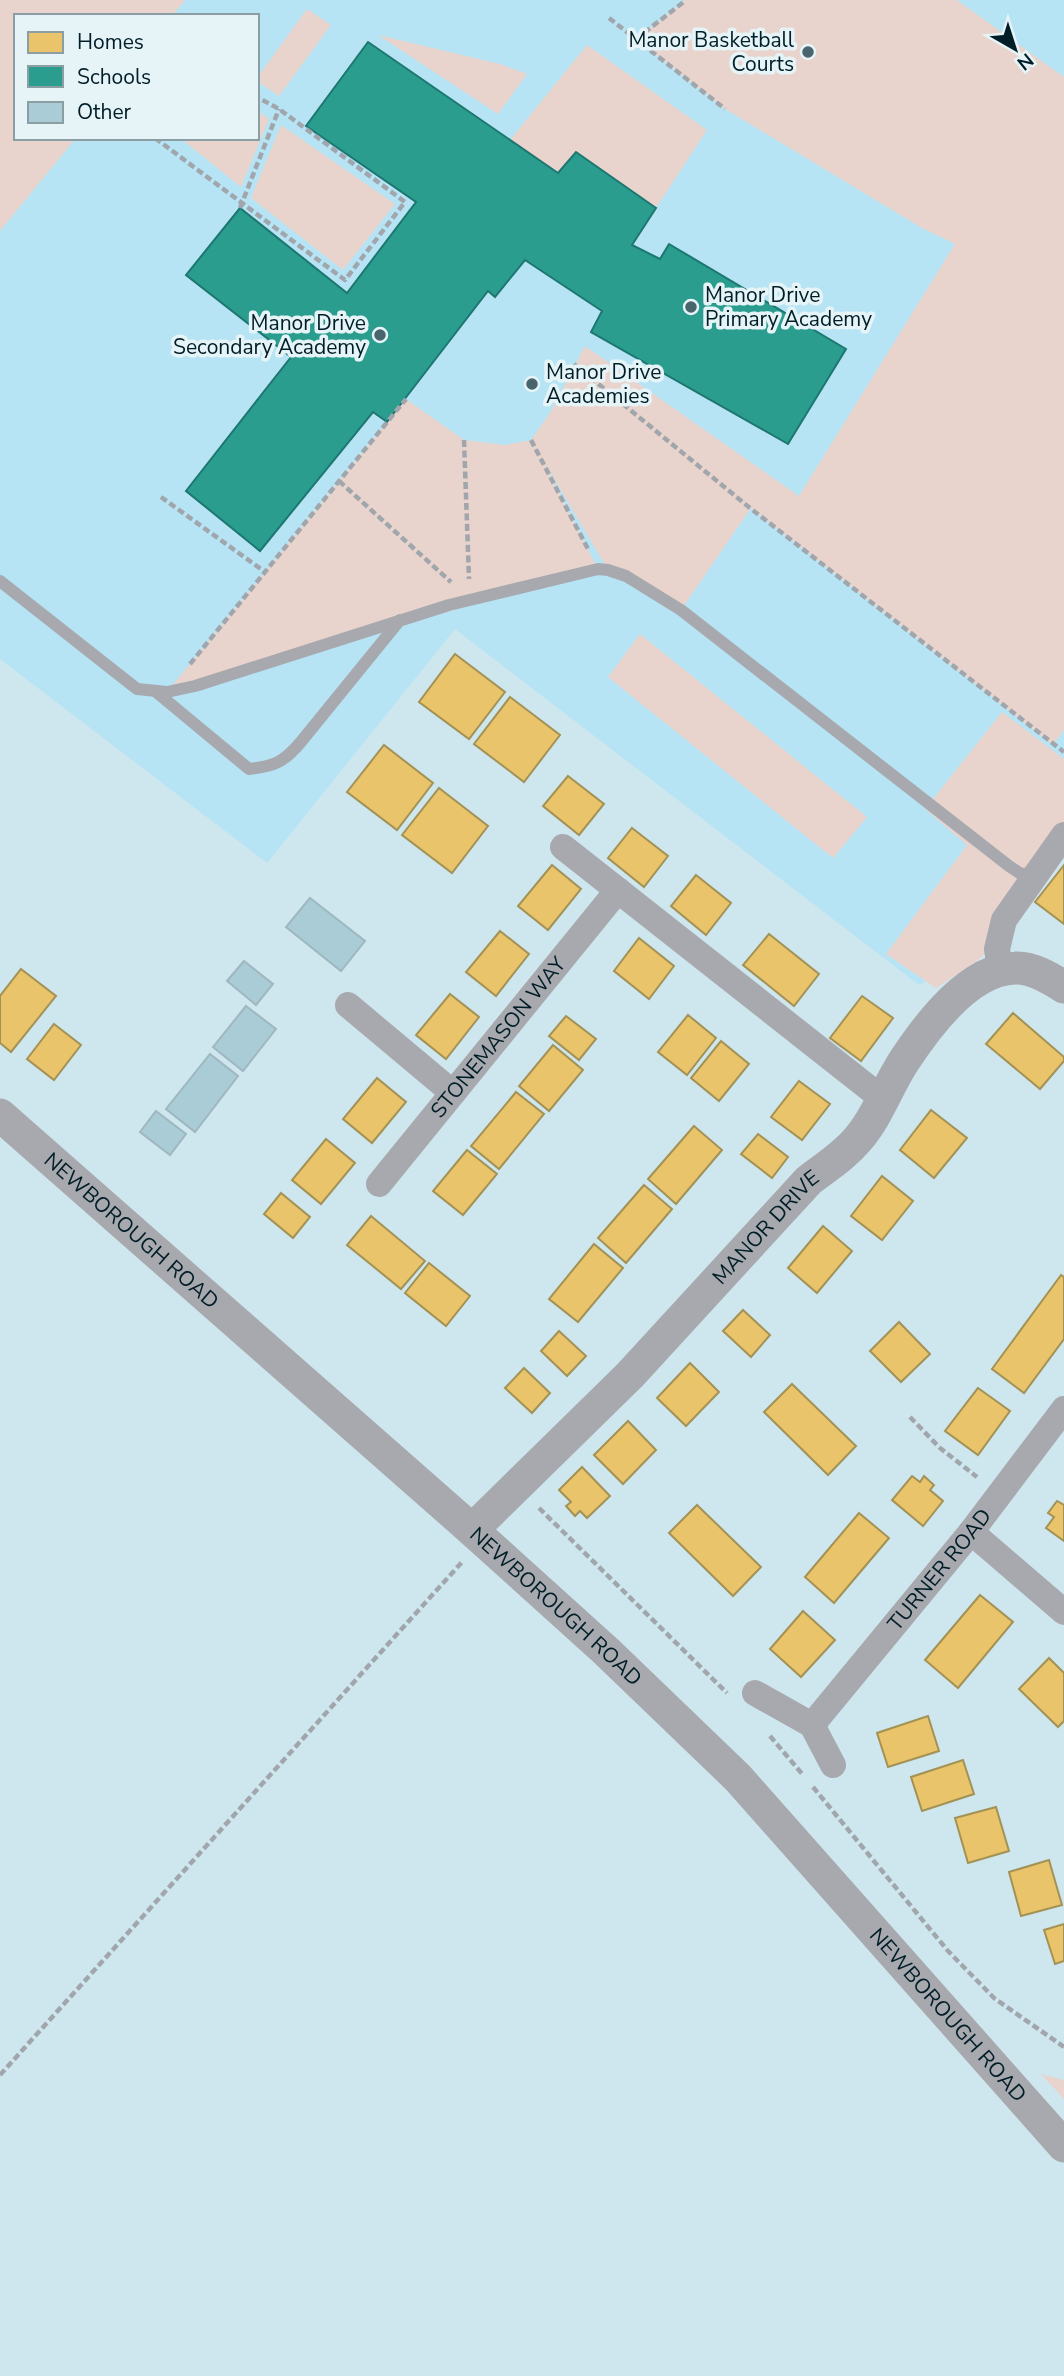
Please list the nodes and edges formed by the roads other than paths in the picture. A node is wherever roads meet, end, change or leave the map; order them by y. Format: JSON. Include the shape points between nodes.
{"nodes":[{"id":1,"x":0,"y":581,"type":"edge"},
{"id":2,"x":400,"y":620,"type":"junction"},
{"id":3,"x":161,"y":691,"type":"junction"},
{"id":4,"x":1064,"y":835,"type":"edge"},
{"id":5,"x":563,"y":847,"type":"dead end"},
{"id":6,"x":1030,"y":882,"type":"junction"},
{"id":7,"x":618,"y":890,"type":"junction"},
{"id":8,"x":1000,"y":970,"type":"junction"},
{"id":9,"x":1064,"y":987,"type":"edge"},
{"id":10,"x":348,"y":1005,"type":"dead end"},
{"id":11,"x":453,"y":1093,"type":"junction"},
{"id":12,"x":884,"y":1100,"type":"junction"},
{"id":13,"x":0,"y":1115,"type":"edge"},
{"id":14,"x":379,"y":1184,"type":"dead end"},
{"id":15,"x":1064,"y":1409,"type":"edge"},
{"id":16,"x":971,"y":1532,"type":"junction"},
{"id":17,"x":469,"y":1543,"type":"junction"},
{"id":18,"x":1064,"y":1612,"type":"edge"},
{"id":19,"x":743,"y":1695,"type":"road end"},
{"id":20,"x":812,"y":1725,"type":"junction"},
{"id":21,"x":833,"y":1765,"type":"dead end"},
{"id":22,"x":1064,"y":2146,"type":"edge"}],
"edges":[{"from":1,"to":3,"type":"lane","via":[[137,689]]},
{"from":2,"to":3,"type":"lane","via":[[195,686]]},
{"from":2,"to":3,"type":"lane","via":[[300,743],[277,764],[248,769]]},
{"from":2,"to":6,"type":"lane","via":[[598,569],[626,576],[681,610]]},
{"from":4,"to":6,"type":"street"},
{"from":5,"to":7,"type":"street"},
{"from":6,"to":8,"type":"street","via":[[1004,920],[997,949]]},
{"from":7,"to":11,"type":"street","name":"STONEMASON WAY"},
{"from":7,"to":12,"type":"street"},
{"from":8,"to":9,"type":"street","name":"MANOR DRIVE","via":[[1017,967],[1036,972]]},
{"from":8,"to":12,"type":"street","name":"MANOR DRIVE","via":[[971,984],[937,1015],[903,1062]]},
{"from":10,"to":11,"type":"street"},
{"from":11,"to":14,"type":"street","name":"STONEMASON WAY"},
{"from":12,"to":17,"type":"street","name":"MANOR DRIVE","via":[[859,1139],[809,1180],[630,1375],[516,1485]]},
{"from":13,"to":17,"type":"street","name":"NEWBOROUGH ROAD"},
{"from":15,"to":16,"type":"street","name":"TURNER ROAD"},
{"from":16,"to":18,"type":"street"},
{"from":16,"to":20,"type":"street","name":"TURNER ROAD"},
{"from":17,"to":22,"type":"street","name":"NEWBOROUGH ROAD","via":[[606,1651],[738,1778]]},
{"from":19,"to":20,"type":"street"},
{"from":20,"to":21,"type":"street"}]}
